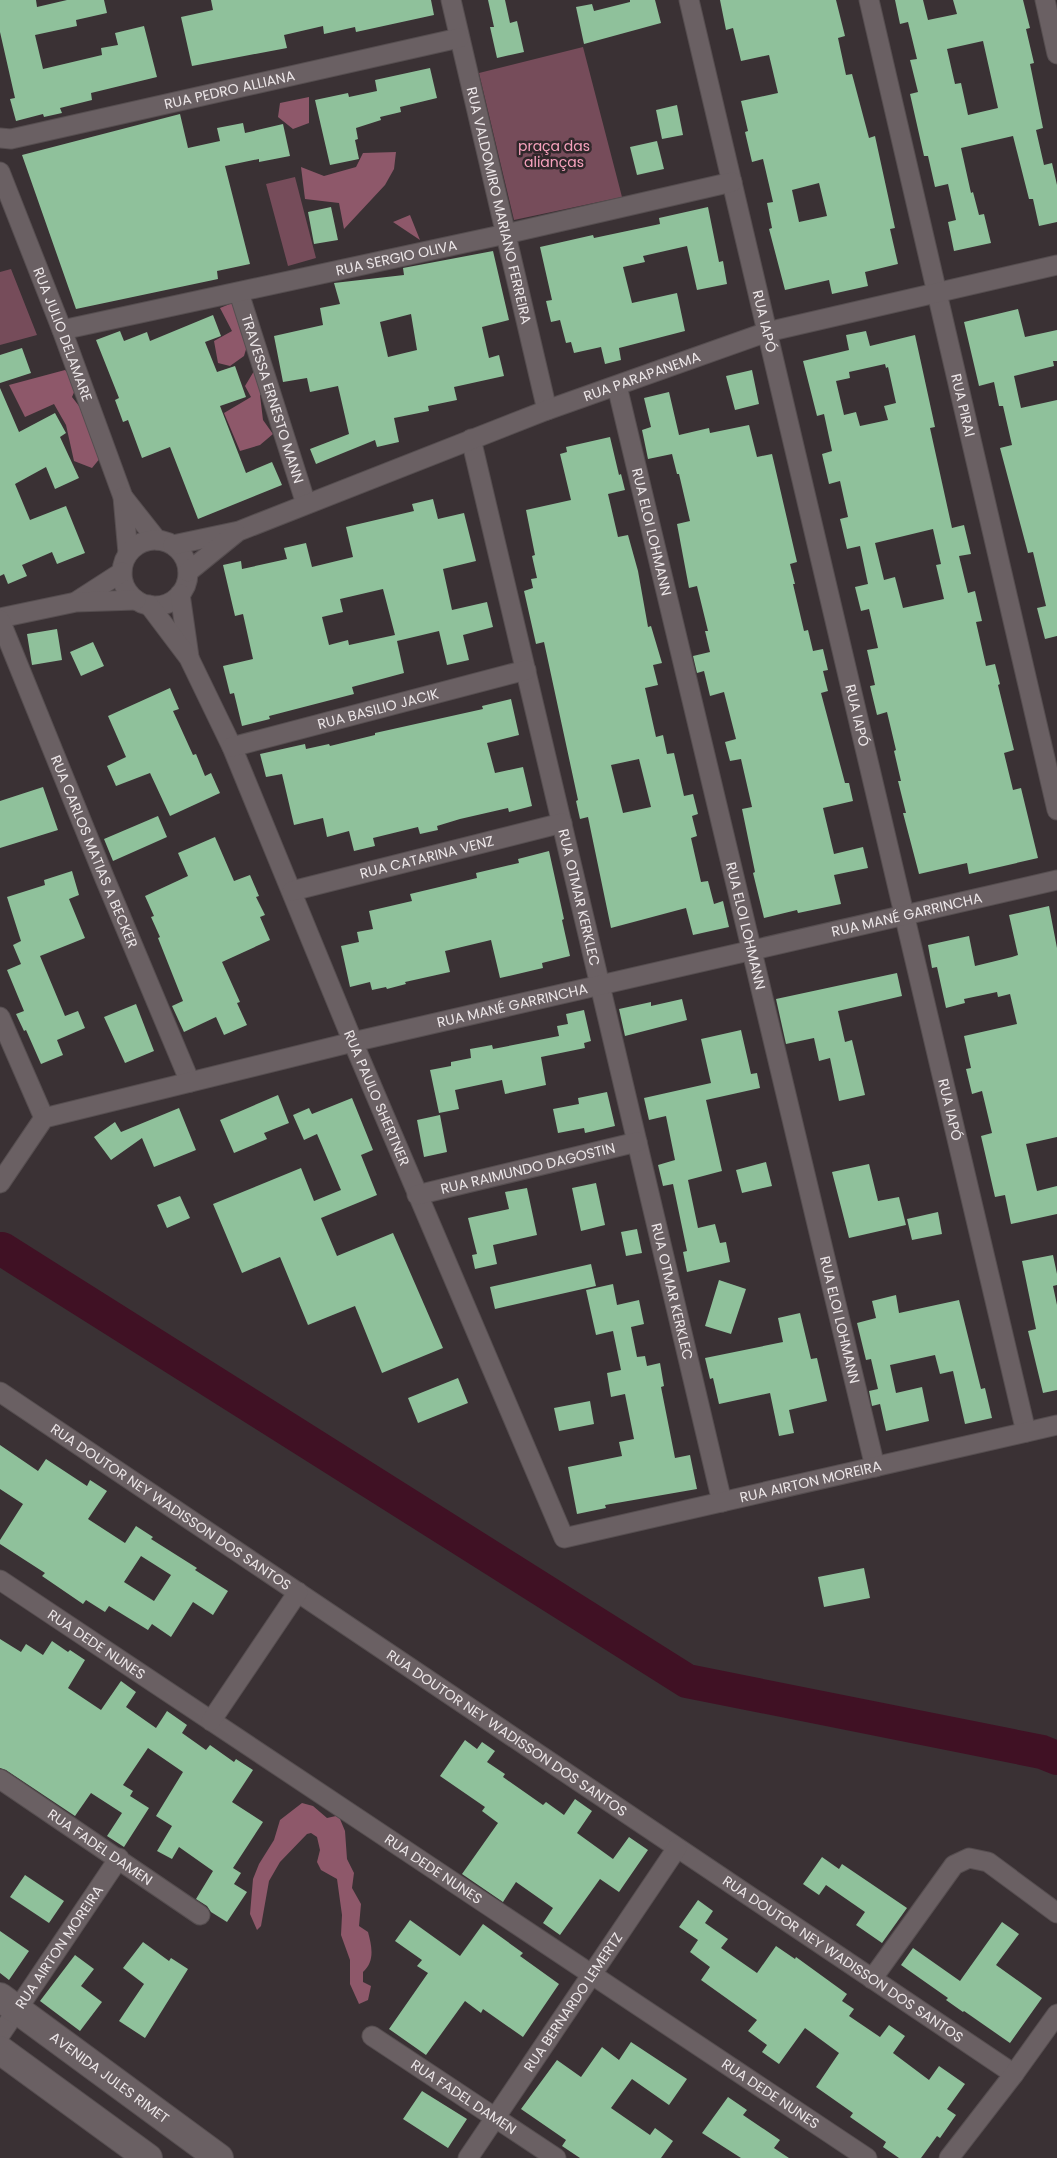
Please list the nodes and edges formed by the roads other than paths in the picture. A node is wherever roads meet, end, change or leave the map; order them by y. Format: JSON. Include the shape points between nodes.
{"nodes":[{"id":1,"x":451,"y":0,"type":"edge"},
{"id":2,"x":689,"y":0,"type":"edge"},
{"id":3,"x":870,"y":0,"type":"edge"},
{"id":4,"x":1045,"y":0,"type":"edge"},
{"id":5,"x":459,"y":38,"type":"junction"},
{"id":6,"x":1057,"y":54,"type":"edge"},
{"id":7,"x":0,"y":138,"type":"edge"},
{"id":8,"x":0,"y":172,"type":"edge"},
{"id":9,"x":732,"y":182,"type":"junction"},
{"id":10,"x":506,"y":234,"type":"junction"},
{"id":11,"x":1057,"y":265,"type":"edge"},
{"id":12,"x":937,"y":292,"type":"junction"},
{"id":13,"x":239,"y":293,"type":"junction"},
{"id":14,"x":62,"y":330,"type":"junction"},
{"id":15,"x":767,"y":332,"type":"junction"},
{"id":16,"x":618,"y":386,"type":"junction"},
{"id":17,"x":547,"y":410,"type":"junction"},
{"id":18,"x":471,"y":439,"type":"junction"},
{"id":19,"x":123,"y":497,"type":"junction"},
{"id":20,"x":306,"y":504,"type":"junction"},
{"id":21,"x":239,"y":530,"type":"junction"},
{"id":22,"x":165,"y":542,"type":"junction"},
{"id":23,"x":128,"y":554,"type":"junction"},
{"id":24,"x":122,"y":572,"type":"junction"},
{"id":25,"x":188,"y":572,"type":"junction"},
{"id":26,"x":180,"y":594,"type":"junction"},
{"id":27,"x":76,"y":602,"type":"junction"},
{"id":28,"x":142,"y":602,"type":"junction"},
{"id":29,"x":0,"y":619,"type":"edge"},
{"id":30,"x":189,"y":658,"type":"junction"},
{"id":31,"x":526,"y":670,"type":"junction"},
{"id":32,"x":232,"y":747,"type":"junction"},
{"id":33,"x":1057,"y":810,"type":"edge"},
{"id":34,"x":562,"y":824,"type":"junction"},
{"id":35,"x":1057,"y":880,"type":"edge"},
{"id":36,"x":292,"y":891,"type":"junction"},
{"id":37,"x":904,"y":915,"type":"junction"},
{"id":38,"x":752,"y":951,"type":"junction"},
{"id":39,"x":600,"y":986,"type":"junction"},
{"id":40,"x":0,"y":1017,"type":"edge"},
{"id":41,"x":353,"y":1042,"type":"junction"},
{"id":42,"x":190,"y":1082,"type":"junction"},
{"id":43,"x":44,"y":1118,"type":"junction"},
{"id":44,"x":637,"y":1142,"type":"junction"},
{"id":45,"x":0,"y":1183,"type":"edge"},
{"id":46,"x":418,"y":1195,"type":"junction"},
{"id":47,"x":0,"y":1392,"type":"edge"},
{"id":48,"x":1057,"y":1425,"type":"edge"},
{"id":49,"x":1026,"y":1432,"type":"junction"},
{"id":50,"x":875,"y":1467,"type":"junction"},
{"id":51,"x":722,"y":1502,"type":"junction"},
{"id":52,"x":564,"y":1538,"type":"joint"},
{"id":53,"x":0,"y":1580,"type":"edge"},
{"id":54,"x":298,"y":1592,"type":"junction"},
{"id":55,"x":211,"y":1721,"type":"junction"},
{"id":56,"x":0,"y":1779,"type":"edge"},
{"id":57,"x":677,"y":1848,"type":"junction"},
{"id":58,"x":119,"y":1858,"type":"junction"},
{"id":59,"x":1057,"y":1913,"type":"edge"},
{"id":60,"x":200,"y":1915,"type":"dead end"},
{"id":61,"x":592,"y":1975,"type":"junction"},
{"id":62,"x":872,"y":1979,"type":"junction"},
{"id":63,"x":9,"y":2003,"type":"edge"},
{"id":64,"x":1057,"y":2014,"type":"edge"},
{"id":65,"x":0,"y":2036,"type":"edge"},
{"id":66,"x":372,"y":2036,"type":"dead end"},
{"id":67,"x":0,"y":2050,"type":"edge"},
{"id":68,"x":1014,"y":2074,"type":"junction"},
{"id":69,"x":496,"y":2117,"type":"junction"},
{"id":70,"x":148,"y":2158,"type":"edge"},
{"id":71,"x":218,"y":2158,"type":"edge"},
{"id":72,"x":468,"y":2158,"type":"edge"},
{"id":73,"x":556,"y":2158,"type":"edge"},
{"id":74,"x":867,"y":2158,"type":"edge"},
{"id":75,"x":949,"y":2158,"type":"edge"}],
"edges":[{"from":1,"to":5,"type":"street","name":"RUA VALDOMIRO MARIANO FERREIRA"},
{"from":2,"to":9,"type":"street","name":"RUA IAPÓ"},
{"from":3,"to":12,"type":"street","name":"RUA PIRAI"},
{"from":4,"to":6,"type":"street"},
{"from":5,"to":7,"type":"street","name":"RUA PEDRO ALLIANA","via":[[11,139]]},
{"from":5,"to":10,"type":"street","name":"RUA VALDOMIRO MARIANO FERREIRA"},
{"from":8,"to":14,"type":"street","name":"RUA JULIO DELAMARE"},
{"from":9,"to":10,"type":"street","name":"RUA SERGIO OLIVA"},
{"from":9,"to":15,"type":"street","name":"RUA IAPÓ"},
{"from":10,"to":13,"type":"street","name":"RUA SERGIO OLIVA"},
{"from":10,"to":17,"type":"street","name":"RUA VALDOMIRO MARIANO FERREIRA"},
{"from":11,"to":12,"type":"street","name":"RUA PARAPANEMA"},
{"from":12,"to":15,"type":"street","name":"RUA PARAPANEMA"},
{"from":12,"to":33,"type":"street","name":"RUA PIRAI"},
{"from":13,"to":14,"type":"street","name":"RUA SERGIO OLIVA"},
{"from":13,"to":20,"type":"street","name":"TRAVESSA ERNESTO MANN"},
{"from":14,"to":19,"type":"street","name":"RUA JULIO DELAMARE"},
{"from":15,"to":16,"type":"street","name":"RUA PARAPANEMA"},
{"from":15,"to":37,"type":"street","name":"RUA IAPÓ"},
{"from":16,"to":17,"type":"street","name":"RUA PARAPANEMA"},
{"from":16,"to":38,"type":"street","name":"RUA ELOI LOHMANN"},
{"from":17,"to":18,"type":"street","name":"RUA PARAPANEMA"},
{"from":18,"to":20,"type":"street","name":"RUA PARAPANEMA"},
{"from":18,"to":31,"type":"street","name":"RUA OTMAR KERKLEC"},
{"from":19,"to":22,"type":"street","name":"RUA JULIO DELAMARE"},
{"from":19,"to":23,"type":"street","name":"RUA JULIO DELAMARE"},
{"from":20,"to":21,"type":"street","name":"RUA PARAPANEMA"},
{"from":21,"to":22,"type":"street","name":"RUA PARAPANEMA"},
{"from":21,"to":25,"type":"street","name":"RUA PARAPANEMA"},
{"from":22,"to":23,"type":"street","via":[[141,543]]},
{"from":22,"to":25,"type":"street","via":[[183,557]]},
{"from":23,"to":24,"type":"street"},
{"from":24,"to":27,"type":"street"},
{"from":24,"to":28,"type":"street","via":[[128,592]]},
{"from":25,"to":26,"type":"street"},
{"from":26,"to":28,"type":"street","via":[[166,604]]},
{"from":26,"to":30,"type":"street","name":"RUA PAULO SHERTNER"},
{"from":27,"to":28,"type":"street"},
{"from":27,"to":29,"type":"street"},
{"from":28,"to":30,"type":"street","name":"RUA PAULO SHERTNER"},
{"from":29,"to":42,"type":"street","name":"RUA CARLOS MATIAS A BECKER"},
{"from":30,"to":32,"type":"street","name":"RUA PAULO SHERTNER"},
{"from":31,"to":32,"type":"street","name":"RUA BASILIO JACIK"},
{"from":31,"to":34,"type":"street","name":"RUA OTMAR KERKLEC"},
{"from":32,"to":36,"type":"street","name":"RUA PAULO SHERTNER"},
{"from":34,"to":36,"type":"street","name":"RUA CATARINA VENZ"},
{"from":34,"to":39,"type":"street","name":"RUA OTMAR KERKLEC"},
{"from":35,"to":37,"type":"street","name":"RUA MANÉ GARRINCHA"},
{"from":36,"to":41,"type":"street","name":"RUA PAULO SHERTNER"},
{"from":37,"to":38,"type":"street","name":"RUA MANÉ GARRINCHA"},
{"from":37,"to":49,"type":"street","name":"RUA IAPÓ"},
{"from":38,"to":39,"type":"street","name":"RUA MANÉ GARRINCHA"},
{"from":38,"to":50,"type":"street","name":"RUA ELOI LOHMANN"},
{"from":39,"to":41,"type":"street","name":"RUA MANÉ GARRINCHA"},
{"from":39,"to":44,"type":"street","name":"RUA OTMAR KERKLEC"},
{"from":40,"to":43,"type":"street"},
{"from":41,"to":42,"type":"street","name":"RUA MANÉ GARRINCHA"},
{"from":41,"to":46,"type":"street","name":"RUA PAULO SHERTNER"},
{"from":42,"to":43,"type":"street","name":"RUA MANÉ GARRINCHA"},
{"from":43,"to":45,"type":"street"},
{"from":44,"to":46,"type":"street","name":"RUA RAIMUNDO DAGOSTIN"},
{"from":44,"to":51,"type":"street","name":"RUA OTMAR KERKLEC"},
{"from":46,"to":52,"type":"street","name":"RUA PAULO SHERTNER"},
{"from":47,"to":54,"type":"street","name":"RUA DOUTOR NEY WADISSON DOS SANTOS"},
{"from":48,"to":49,"type":"street","name":"RUA AIRTON MOREIRA"},
{"from":49,"to":50,"type":"street","name":"RUA AIRTON MOREIRA"},
{"from":50,"to":51,"type":"street","name":"RUA AIRTON MOREIRA"},
{"from":51,"to":52,"type":"street","name":"RUA AIRTON MOREIRA"},
{"from":53,"to":55,"type":"street","name":"RUA DEDE NUNES"},
{"from":54,"to":55,"type":"street"},
{"from":54,"to":57,"type":"street","name":"RUA DOUTOR NEY WADISSON DOS SANTOS"},
{"from":55,"to":61,"type":"street","name":"RUA DEDE NUNES"},
{"from":56,"to":58,"type":"street","name":"RUA FADEL DAMEN"},
{"from":57,"to":61,"type":"street","name":"RUA BERNARDO LEMERTZ"},
{"from":57,"to":62,"type":"street","name":"RUA DOUTOR NEY WADISSON DOS SANTOS"},
{"from":58,"to":60,"type":"street","name":"RUA FADEL DAMEN"},
{"from":58,"to":63,"type":"street","name":"RUA AIRTON MOREIRA"},
{"from":59,"to":62,"type":"street","via":[[988,1862],[968,1858],[954,1865]]},
{"from":61,"to":69,"type":"street","name":"RUA BERNARDO LEMERTZ"},
{"from":61,"to":74,"type":"street","name":"RUA DEDE NUNES"},
{"from":62,"to":68,"type":"street","name":"RUA DOUTOR NEY WADISSON DOS SANTOS"},
{"from":63,"to":65,"type":"street","name":"RUA AIRTON MOREIRA"},
{"from":63,"to":71,"type":"main road","name":"AVENIDA JULES RIMET"},
{"from":64,"to":68,"type":"street"},
{"from":66,"to":69,"type":"street","name":"RUA FADEL DAMEN"},
{"from":67,"to":70,"type":"main road"},
{"from":68,"to":75,"type":"street"},
{"from":69,"to":72,"type":"street","name":"RUA BERNARDO LEMERTZ"},
{"from":69,"to":73,"type":"street","name":"RUA FADEL DAMEN"}]}
